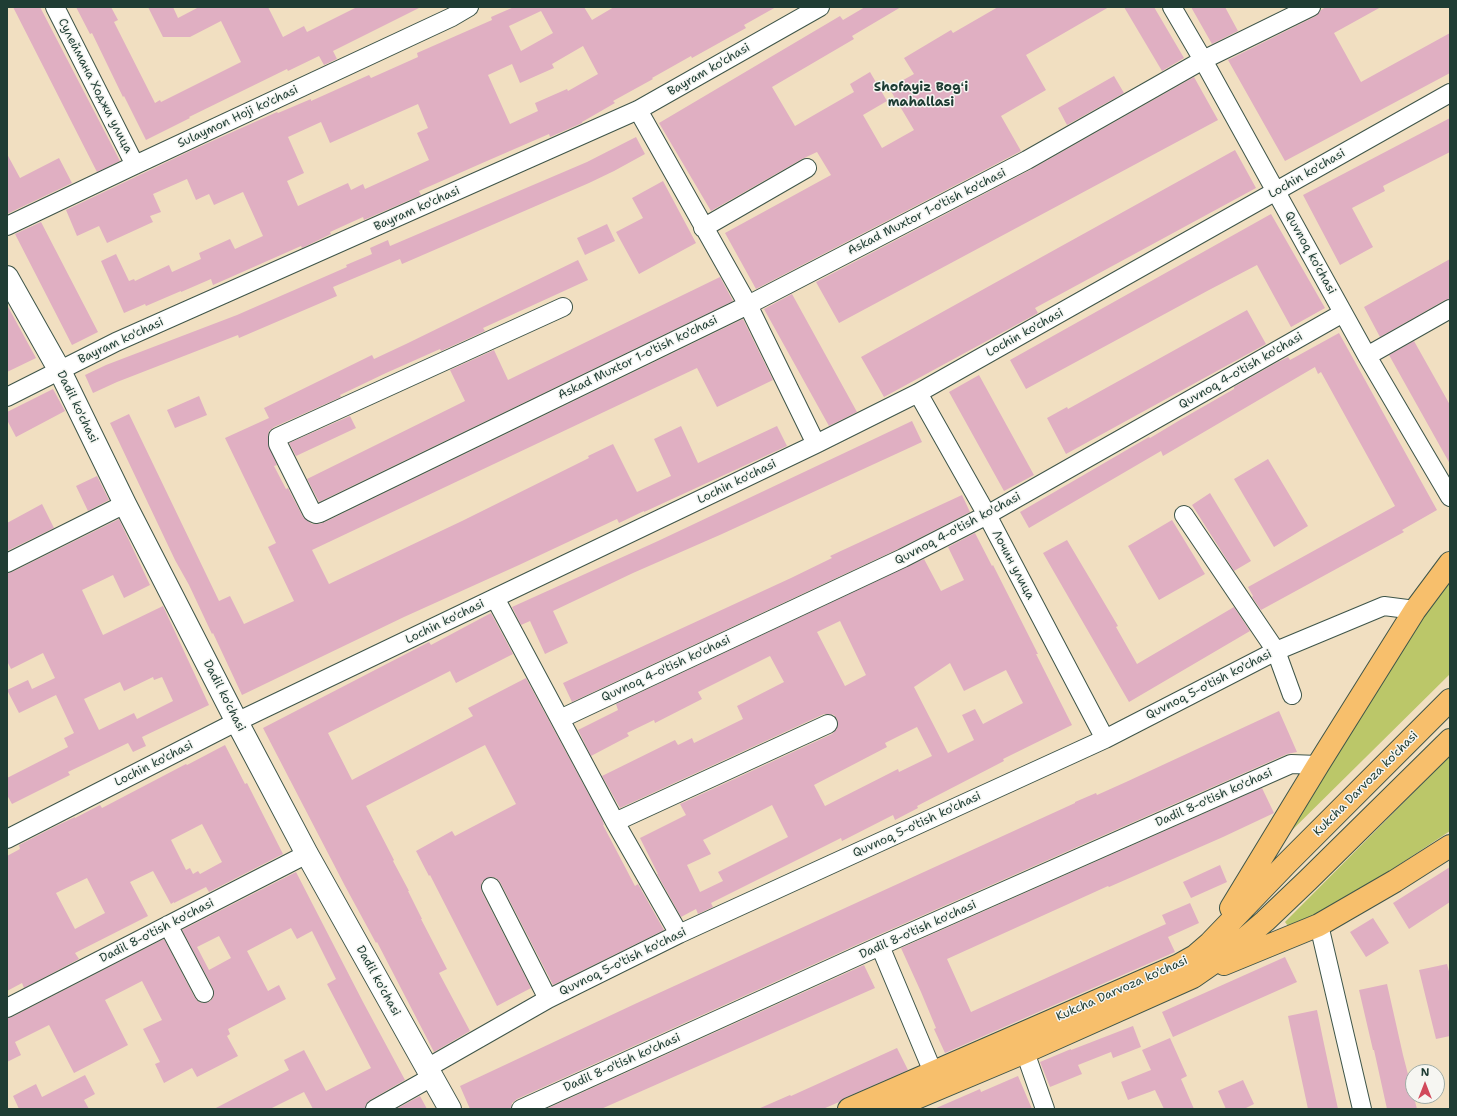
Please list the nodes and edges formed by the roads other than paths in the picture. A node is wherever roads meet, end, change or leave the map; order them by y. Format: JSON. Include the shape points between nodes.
{"nodes":[{"id":1,"x":55,"y":7,"type":"edge"},
{"id":2,"x":469,"y":7,"type":"edge"},
{"id":3,"x":820,"y":7,"type":"edge"},
{"id":4,"x":1172,"y":7,"type":"edge"},
{"id":5,"x":1311,"y":7,"type":"edge"},
{"id":6,"x":449,"y":12,"type":"edge"},
{"id":7,"x":1203,"y":60,"type":"junction"},
{"id":8,"x":1450,"y":93,"type":"edge"},
{"id":9,"x":638,"y":110,"type":"junction"},
{"id":10,"x":135,"y":165,"type":"junction"},
{"id":11,"x":807,"y":168,"type":"dead end"},
{"id":12,"x":1276,"y":192,"type":"junction"},
{"id":13,"x":7,"y":226,"type":"edge"},
{"id":14,"x":703,"y":228,"type":"junction"},
{"id":15,"x":7,"y":277,"type":"edge"},
{"id":16,"x":748,"y":305,"type":"junction"},
{"id":17,"x":563,"y":307,"type":"dead end"},
{"id":18,"x":1450,"y":309,"type":"edge"},
{"id":19,"x":1343,"y":313,"type":"junction"},
{"id":20,"x":1367,"y":356,"type":"junction"},
{"id":21,"x":60,"y":371,"type":"junction"},
{"id":22,"x":918,"y":393,"type":"junction"},
{"id":23,"x":7,"y":397,"type":"edge"},
{"id":24,"x":816,"y":444,"type":"junction"},
{"id":25,"x":1450,"y":497,"type":"edge"},
{"id":26,"x":125,"y":504,"type":"junction"},
{"id":27,"x":987,"y":515,"type":"junction"},
{"id":28,"x":1184,"y":516,"type":"dead end"},
{"id":29,"x":7,"y":563,"type":"edge"},
{"id":30,"x":1450,"y":564,"type":"edge"},
{"id":31,"x":495,"y":598,"type":"junction"},
{"id":32,"x":1415,"y":610,"type":"junction"},
{"id":33,"x":1276,"y":651,"type":"junction"},
{"id":34,"x":1292,"y":695,"type":"dead end"},
{"id":35,"x":1450,"y":700,"type":"edge"},
{"id":36,"x":560,"y":719,"type":"junction"},
{"id":37,"x":237,"y":722,"type":"junction"},
{"id":38,"x":828,"y":724,"type":"dead end"},
{"id":39,"x":1105,"y":739,"type":"junction"},
{"id":40,"x":1450,"y":740,"type":"edge"},
{"id":41,"x":1318,"y":765,"type":"junction"},
{"id":42,"x":615,"y":822,"type":"junction"},
{"id":43,"x":7,"y":839,"type":"edge"},
{"id":44,"x":1450,"y":846,"type":"edge"},
{"id":45,"x":307,"y":854,"type":"junction"},
{"id":46,"x":491,"y":887,"type":"dead end"},
{"id":47,"x":168,"y":924,"type":"junction"},
{"id":48,"x":1319,"y":925,"type":"junction"},
{"id":49,"x":679,"y":934,"type":"junction"},
{"id":50,"x":1210,"y":943,"type":"junction"},
{"id":51,"x":880,"y":946,"type":"junction"},
{"id":52,"x":1193,"y":977,"type":"junction"},
{"id":53,"x":204,"y":993,"type":"dead end"},
{"id":54,"x":548,"y":998,"type":"junction"},
{"id":55,"x":7,"y":1008,"type":"edge"},
{"id":56,"x":1022,"y":1043,"type":"junction"},
{"id":57,"x":429,"y":1073,"type":"junction"},
{"id":58,"x":936,"y":1080,"type":"junction"},
{"id":59,"x":375,"y":1109,"type":"edge"},
{"id":60,"x":450,"y":1109,"type":"edge"},
{"id":61,"x":521,"y":1109,"type":"edge"},
{"id":62,"x":849,"y":1109,"type":"edge"},
{"id":63,"x":890,"y":1109,"type":"edge"},
{"id":64,"x":1045,"y":1109,"type":"edge"},
{"id":65,"x":1362,"y":1109,"type":"edge"}],
"edges":[{"from":1,"to":10,"type":"street","name":"Сулеймана Ходжи улица"},
{"from":2,"to":6,"type":"street","name":"Sulaymon Hoji ko'chasi"},
{"from":3,"to":9,"type":"street","name":"Bayram ko'chasi"},
{"from":4,"to":7,"type":"street","name":"Quvnoq ko'chasi"},
{"from":5,"to":7,"type":"street","name":"Askad Muxtor 1-o'tish ko'chasi"},
{"from":6,"to":10,"type":"street","name":"Sulaymon Hoji ko'chasi"},
{"from":7,"to":12,"type":"street","name":"Quvnoq ko'chasi"},
{"from":7,"to":16,"type":"street","name":"Askad Muxtor 1-o'tish ko'chasi","via":[[1027,160]]},
{"from":8,"to":12,"type":"street","name":"Lochin ko'chasi"},
{"from":9,"to":14,"type":"street"},
{"from":9,"to":21,"type":"street","name":"Bayram ko'chasi","via":[[123,339]]},
{"from":10,"to":13,"type":"street","name":"Sulaymon Hoji ko'chasi"},
{"from":11,"to":14,"type":"street"},
{"from":12,"to":19,"type":"street","name":"Quvnoq ko'chasi"},
{"from":12,"to":22,"type":"street","name":"Lochin ko'chasi"},
{"from":14,"to":16,"type":"street"},
{"from":15,"to":21,"type":"street","name":"Dadil ko'chasi"},
{"from":16,"to":17,"type":"street","name":"Askad Muxtor 1-o'tish ko'chasi","via":[[320,513],[312,512],[278,444],[278,437]]},
{"from":16,"to":24,"type":"street"},
{"from":18,"to":20,"type":"street"},
{"from":19,"to":20,"type":"street","name":"Quvnoq ko'chasi"},
{"from":19,"to":27,"type":"street","name":"Quvnoq 4-o'tish ko'chasi"},
{"from":20,"to":25,"type":"street","name":"Quvnoq ko'chasi"},
{"from":21,"to":23,"type":"street","name":"Bayram ko'chasi"},
{"from":21,"to":26,"type":"street","name":"Dadil ko'chasi"},
{"from":22,"to":24,"type":"street","name":"Lochin ko'chasi"},
{"from":22,"to":27,"type":"street","name":"Лочин улица"},
{"from":24,"to":31,"type":"street","name":"Lochin ko'chasi"},
{"from":26,"to":29,"type":"street"},
{"from":26,"to":37,"type":"street","name":"Dadil ko'chasi"},
{"from":27,"to":36,"type":"street","name":"Quvnoq 4-o'tish ko'chasi","via":[[896,561]]},
{"from":27,"to":39,"type":"street","name":"Лочин улица"},
{"from":28,"to":33,"type":"street"},
{"from":30,"to":32,"type":"main road"},
{"from":31,"to":36,"type":"street"},
{"from":31,"to":37,"type":"street","name":"Lochin ko'chasi"},
{"from":32,"to":33,"type":"street","name":"Quvnoq 5-o'tish ko'chasi","via":[[1384,606]]},
{"from":32,"to":41,"type":"main road"},
{"from":33,"to":34,"type":"street"},
{"from":33,"to":39,"type":"street","name":"Quvnoq 5-o'tish ko'chasi"},
{"from":35,"to":50,"type":"main road","name":"Kukcha Darvoza ko'chasi"},
{"from":36,"to":42,"type":"street"},
{"from":37,"to":43,"type":"street","name":"Lochin ko'chasi"},
{"from":37,"to":45,"type":"street","name":"Dadil ko'chasi"},
{"from":38,"to":42,"type":"street"},
{"from":39,"to":49,"type":"street","name":"Quvnoq 5-o'tish ko'chasi"},
{"from":40,"to":52,"type":"main road","name":"Kukcha Darvoza ko'chasi","via":[[1265,921],[1229,952]]},
{"from":41,"to":50,"type":"main road"},
{"from":41,"to":51,"type":"street","name":"Dadil 8-o'tish ko'chasi","via":[[1291,764]]},
{"from":42,"to":49,"type":"street"},
{"from":44,"to":48,"type":"main road"},
{"from":45,"to":47,"type":"street","name":"Dadil 8-o'tish ko'chasi"},
{"from":45,"to":57,"type":"street","name":"Dadil ko'chasi"},
{"from":46,"to":54,"type":"street"},
{"from":47,"to":53,"type":"street"},
{"from":47,"to":55,"type":"street","name":"Dadil 8-o'tish ko'chasi"},
{"from":48,"to":52,"type":"main road"},
{"from":48,"to":65,"type":"street"},
{"from":49,"to":54,"type":"street","name":"Quvnoq 5-o'tish ko'chasi"},
{"from":50,"to":56,"type":"main road","name":"Kukcha Darvoza ko'chasi","via":[[1179,965]]},
{"from":51,"to":58,"type":"street"},
{"from":51,"to":61,"type":"street","name":"Dadil 8-o'tish ko'chasi"},
{"from":52,"to":56,"type":"main road","name":"Kukcha Darvoza ko'chasi"},
{"from":54,"to":57,"type":"street","name":"Quvnoq 5-o'tish ko'chasi"},
{"from":56,"to":58,"type":"main road","name":"Kukcha Darvoza ko'chasi"},
{"from":56,"to":64,"type":"street"},
{"from":57,"to":59,"type":"street","name":"Quvnoq 5-o'tish ko'chasi"},
{"from":57,"to":60,"type":"street","name":"Dadil ko'chasi"},
{"from":58,"to":62,"type":"main road","name":"Kukcha Darvoza ko'chasi"},
{"from":58,"to":63,"type":"main road","name":"Kukcha Darvoza ko'chasi"}]}
